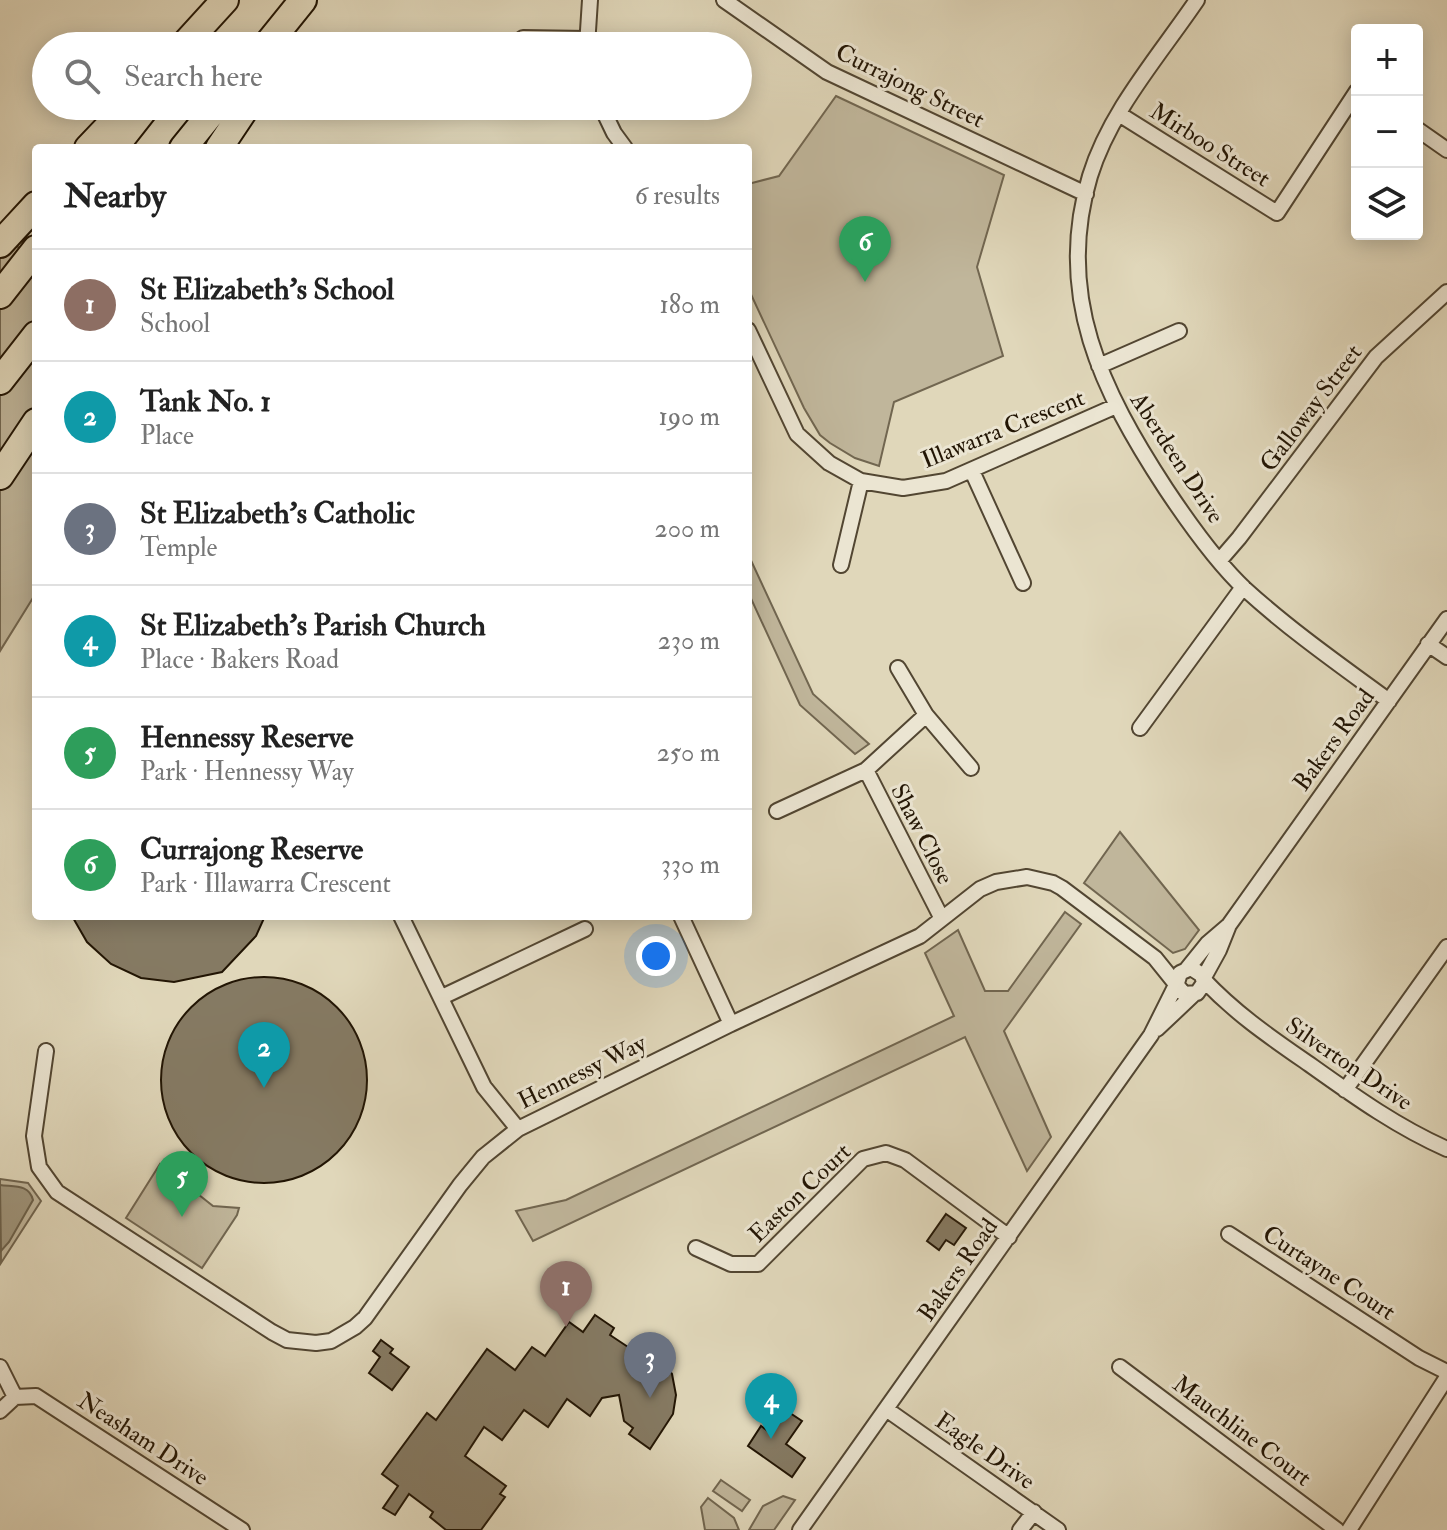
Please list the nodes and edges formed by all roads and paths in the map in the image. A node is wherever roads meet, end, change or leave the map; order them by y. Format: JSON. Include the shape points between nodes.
{"nodes":[{"id":1,"x":227,"y":0,"type":"edge"},
{"id":2,"x":303,"y":0,"type":"edge"},
{"id":3,"x":315,"y":0,"type":"edge"},
{"id":4,"x":590,"y":0,"type":"edge"},
{"id":5,"x":724,"y":0,"type":"edge"},
{"id":6,"x":1197,"y":0,"type":"edge"},
{"id":7,"x":196,"y":32,"type":"edge"},
{"id":8,"x":203,"y":32,"type":"edge"},
{"id":9,"x":277,"y":32,"type":"edge"},
{"id":10,"x":295,"y":32,"type":"edge"},
{"id":11,"x":588,"y":32,"type":"edge"},
{"id":12,"x":1354,"y":96,"type":"edge"},
{"id":13,"x":1119,"y":114,"type":"junction"},
{"id":14,"x":115,"y":120,"type":"edge"},
{"id":15,"x":136,"y":120,"type":"edge"},
{"id":16,"x":206,"y":120,"type":"edge"},
{"id":17,"x":238,"y":120,"type":"edge"},
{"id":18,"x":608,"y":120,"type":"edge"},
{"id":19,"x":1423,"y":133,"type":"edge"},
{"id":20,"x":92,"y":144,"type":"edge"},
{"id":21,"x":117,"y":144,"type":"edge"},
{"id":22,"x":186,"y":144,"type":"edge"},
{"id":23,"x":222,"y":144,"type":"edge"},
{"id":24,"x":622,"y":144,"type":"edge"},
{"id":25,"x":1447,"y":150,"type":"edge"},
{"id":26,"x":1086,"y":194,"type":"junction"},
{"id":27,"x":32,"y":209,"type":"edge"},
{"id":28,"x":0,"y":244,"type":"edge"},
{"id":29,"x":32,"y":254,"type":"edge"},
{"id":30,"x":1447,"y":292,"type":"edge"},
{"id":31,"x":0,"y":295,"type":"edge"},
{"id":32,"x":1179,"y":331,"type":"dead end"},
{"id":33,"x":752,"y":338,"type":"edge"},
{"id":34,"x":32,"y":340,"type":"edge"},
{"id":35,"x":1099,"y":366,"type":"junction"},
{"id":36,"x":0,"y":381,"type":"edge"},
{"id":37,"x":1116,"y":406,"type":"junction"},
{"id":38,"x":32,"y":428,"type":"edge"},
{"id":39,"x":972,"y":471,"type":"junction"},
{"id":40,"x":0,"y":476,"type":"edge"},
{"id":41,"x":861,"y":481,"type":"junction"},
{"id":42,"x":1220,"y":560,"type":"junction"},
{"id":43,"x":841,"y":565,"type":"dead end"},
{"id":44,"x":1023,"y":583,"type":"dead end"},
{"id":45,"x":1243,"y":587,"type":"junction"},
{"id":46,"x":1447,"y":619,"type":"edge"},
{"id":47,"x":1428,"y":644,"type":"junction"},
{"id":48,"x":1447,"y":657,"type":"edge"},
{"id":49,"x":898,"y":668,"type":"dead end"},
{"id":50,"x":1389,"y":701,"type":"junction"},
{"id":51,"x":926,"y":715,"type":"junction"},
{"id":52,"x":1140,"y":728,"type":"dead end"},
{"id":53,"x":971,"y":768,"type":"dead end"},
{"id":54,"x":866,"y":770,"type":"junction"},
{"id":55,"x":777,"y":811,"type":"dead end"},
{"id":56,"x":941,"y":917,"type":"junction"},
{"id":57,"x":403,"y":920,"type":"edge"},
{"id":58,"x":683,"y":920,"type":"edge"},
{"id":59,"x":1229,"y":925,"type":"junction"},
{"id":60,"x":585,"y":929,"type":"dead end"},
{"id":61,"x":1447,"y":947,"type":"edge"},
{"id":62,"x":1155,"y":958,"type":"junction"},
{"id":63,"x":1187,"y":969,"type":"junction"},
{"id":64,"x":1203,"y":979,"type":"junction"},
{"id":65,"x":1177,"y":983,"type":"junction"},
{"id":66,"x":1194,"y":995,"type":"junction"},
{"id":67,"x":442,"y":997,"type":"junction"},
{"id":68,"x":1231,"y":1008,"type":"junction"},
{"id":69,"x":731,"y":1024,"type":"junction"},
{"id":70,"x":1151,"y":1035,"type":"junction"},
{"id":71,"x":46,"y":1051,"type":"dead end"},
{"id":72,"x":1345,"y":1090,"type":"junction"},
{"id":73,"x":514,"y":1132,"type":"junction"},
{"id":74,"x":1447,"y":1149,"type":"edge"},
{"id":75,"x":1229,"y":1234,"type":"dead end"},
{"id":76,"x":1009,"y":1237,"type":"junction"},
{"id":77,"x":696,"y":1248,"type":"dead end"},
{"id":78,"x":0,"y":1367,"type":"edge"},
{"id":79,"x":1120,"y":1367,"type":"dead end"},
{"id":80,"x":1447,"y":1374,"type":"edge"},
{"id":81,"x":15,"y":1397,"type":"junction"},
{"id":82,"x":886,"y":1409,"type":"junction"},
{"id":83,"x":0,"y":1411,"type":"edge"},
{"id":84,"x":1034,"y":1512,"type":"junction"},
{"id":85,"x":242,"y":1530,"type":"edge"},
{"id":86,"x":800,"y":1530,"type":"edge"},
{"id":87,"x":1020,"y":1530,"type":"edge"},
{"id":88,"x":1058,"y":1530,"type":"edge"},
{"id":89,"x":1337,"y":1530,"type":"edge"},
{"id":90,"x":1349,"y":1530,"type":"edge"}],
"edges":[{"from":1,"to":7,"type":"highway"},
{"from":1,"to":8,"type":"highway"},
{"from":2,"to":9,"type":"highway"},
{"from":3,"to":10,"type":"highway"},
{"from":4,"to":11,"type":"street"},
{"from":5,"to":26,"type":"street","name":"Currajong Street","via":[[827,72]]},
{"from":6,"to":13,"type":"street","name":"Aberdeen Drive"},
{"from":12,"to":13,"type":"street","name":"Mirboo Street","via":[[1277,213]]},
{"from":13,"to":26,"type":"street","name":"Aberdeen Drive"},
{"from":14,"to":20,"type":"highway"},
{"from":15,"to":21,"type":"highway"},
{"from":16,"to":22,"type":"highway"},
{"from":17,"to":23,"type":"highway"},
{"from":18,"to":24,"type":"street"},
{"from":19,"to":25,"type":"street"},
{"from":26,"to":35,"type":"street","name":"Aberdeen Drive","via":[[1077,237],[1078,282]]},
{"from":27,"to":28,"type":"highway"},
{"from":29,"to":31,"type":"highway"},
{"from":30,"to":42,"type":"street","name":"Galloway Street","via":[[1376,357]]},
{"from":32,"to":35,"type":"street"},
{"from":33,"to":41,"type":"street","name":"Illawarra Crescent","via":[[797,434],[829,463]]},
{"from":34,"to":36,"type":"highway"},
{"from":35,"to":37,"type":"street","name":"Aberdeen Drive"},
{"from":37,"to":39,"type":"street","name":"Illawarra Crescent"},
{"from":37,"to":42,"type":"street","name":"Aberdeen Drive","via":[[1182,513]]},
{"from":38,"to":40,"type":"highway"},
{"from":39,"to":41,"type":"street","name":"Illawarra Crescent","via":[[903,488]]},
{"from":39,"to":44,"type":"street"},
{"from":41,"to":43,"type":"street"},
{"from":42,"to":45,"type":"street","name":"Aberdeen Drive"},
{"from":45,"to":50,"type":"street","name":"Aberdeen Drive"},
{"from":45,"to":52,"type":"street"},
{"from":46,"to":47,"type":"street","name":"Bakers Road"},
{"from":47,"to":48,"type":"street"},
{"from":47,"to":50,"type":"street","name":"Bakers Road"},
{"from":49,"to":51,"type":"street"},
{"from":50,"to":59,"type":"street","name":"Bakers Road"},
{"from":51,"to":53,"type":"street"},
{"from":51,"to":54,"type":"street","name":"Shaw Close"},
{"from":54,"to":55,"type":"street","name":"Shaw Close"},
{"from":54,"to":56,"type":"street","name":"Shaw Close"},
{"from":56,"to":62,"type":"street","name":"Hennessy Way","via":[[980,889],[1027,877],[1062,888]]},
{"from":56,"to":69,"type":"street","name":"Hennessy Way","via":[[920,936]]},
{"from":57,"to":67,"type":"street"},
{"from":58,"to":69,"type":"street"},
{"from":59,"to":63,"type":"street","name":"Bakers Road"},
{"from":59,"to":64,"type":"street","name":"Bakers Road"},
{"from":60,"to":67,"type":"street"},
{"from":61,"to":72,"type":"street"},
{"from":62,"to":63,"type":"street","name":"Hennessy Way"},
{"from":62,"to":65,"type":"street","name":"Hennessy Way"},
{"from":63,"to":64,"type":"street","via":[[1195,969]]},
{"from":63,"to":65,"type":"street"},
{"from":64,"to":66,"type":"street"},
{"from":64,"to":68,"type":"street","name":"Silverton Drive"},
{"from":65,"to":66,"type":"street","via":[[1184,994]]},
{"from":65,"to":70,"type":"street","name":"Bakers Road"},
{"from":66,"to":68,"type":"street","name":"Silverton Drive"},
{"from":66,"to":70,"type":"street","name":"Bakers Road"},
{"from":67,"to":73,"type":"street","via":[[489,1105]]},
{"from":68,"to":72,"type":"street","name":"Silverton Drive"},
{"from":69,"to":73,"type":"street","name":"Hennessy Way"},
{"from":70,"to":76,"type":"street","name":"Bakers Road"},
{"from":71,"to":73,"type":"street","name":"Hennessy Way","via":[[34,1136],[39,1167],[57,1192],[272,1332],[301,1343],[331,1341],[365,1318],[460,1185]]},
{"from":72,"to":74,"type":"street","name":"Silverton Drive"},
{"from":75,"to":80,"type":"street","name":"Curtayne Court"},
{"from":76,"to":77,"type":"street","name":"Easton Court","via":[[905,1160],[886,1153],[863,1159],[758,1264],[731,1264]]},
{"from":76,"to":82,"type":"street","name":"Bakers Road"},
{"from":78,"to":81,"type":"street"},
{"from":79,"to":89,"type":"street","name":"Mauchline Court"},
{"from":80,"to":90,"type":"street"},
{"from":81,"to":83,"type":"street"},
{"from":81,"to":85,"type":"street","name":"Neasham Drive","via":[[45,1401]]},
{"from":82,"to":84,"type":"street","name":"Eagle Drive"},
{"from":82,"to":86,"type":"street","name":"Bakers Road"},
{"from":84,"to":87,"type":"street"},
{"from":84,"to":88,"type":"street","name":"Eagle Drive"}]}
